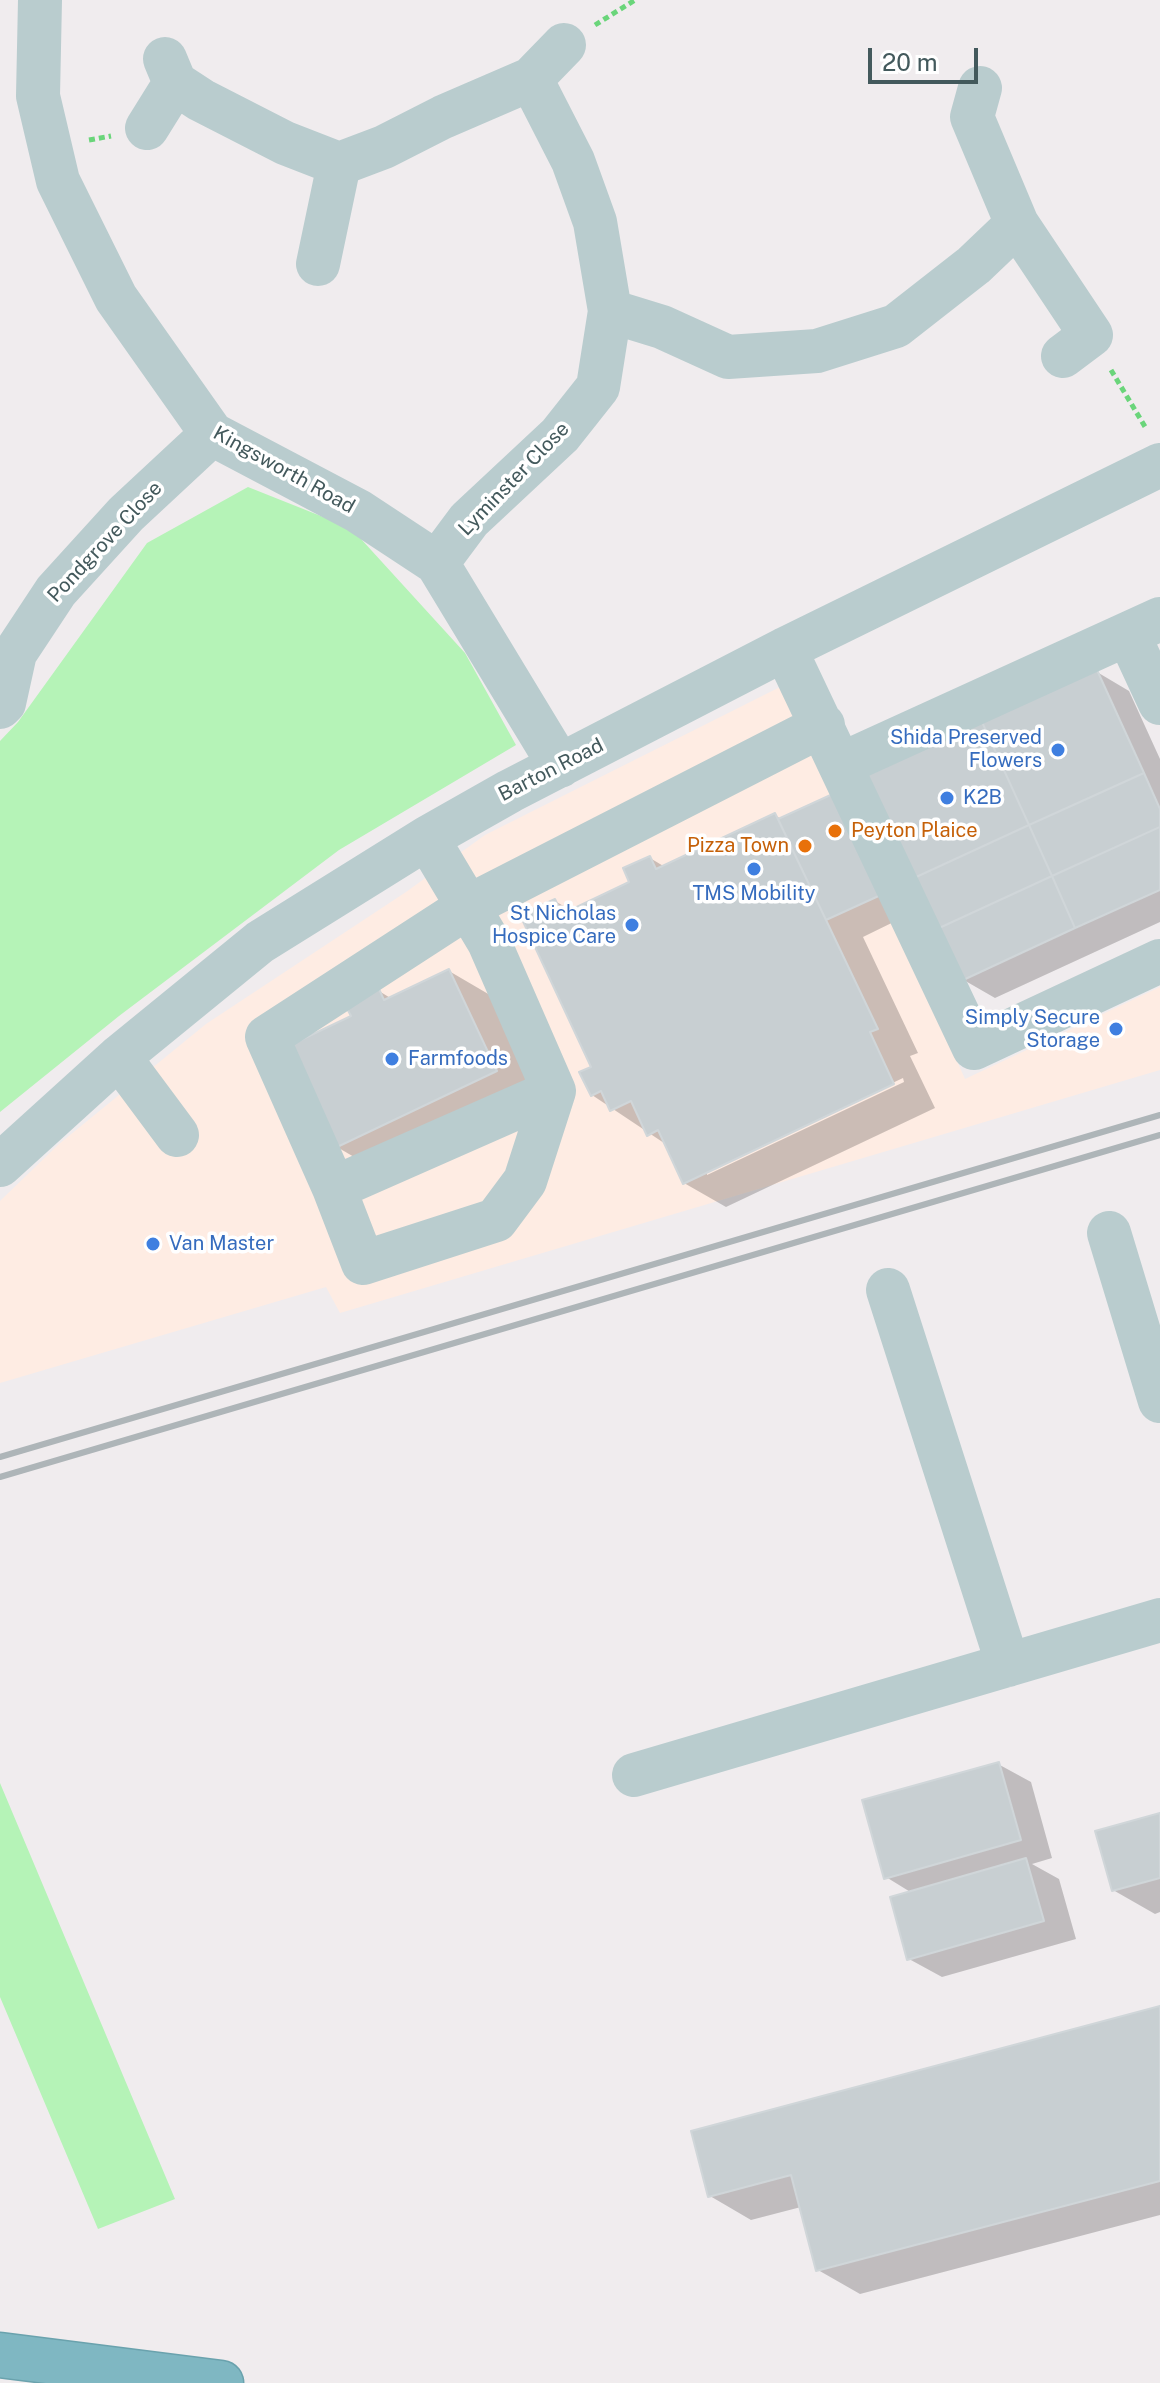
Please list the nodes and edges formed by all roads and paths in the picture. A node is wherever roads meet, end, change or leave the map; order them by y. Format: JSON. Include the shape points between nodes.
{"nodes":[{"id":1,"x":40,"y":0,"type":"edge"},
{"id":2,"x":564,"y":45,"type":"dead end"},
{"id":3,"x":531,"y":79,"type":"junction"},
{"id":4,"x":980,"y":88,"type":"dead end"},
{"id":5,"x":147,"y":128,"type":"joint"},
{"id":6,"x":51,"y":148,"type":"junction"},
{"id":7,"x":339,"y":164,"type":"junction"},
{"id":8,"x":1017,"y":224,"type":"junction"},
{"id":9,"x":318,"y":264,"type":"dead end"},
{"id":10,"x":610,"y":311,"type":"junction"},
{"id":11,"x":1077,"y":346,"type":"joint"},
{"id":12,"x":212,"y":434,"type":"junction"},
{"id":13,"x":1156,"y":453,"type":"edge"},
{"id":14,"x":437,"y":563,"type":"junction"},
{"id":15,"x":1144,"y":626,"type":"edge"},
{"id":16,"x":8,"y":649,"type":"edge"},
{"id":17,"x":785,"y":649,"type":"junction"},
{"id":18,"x":1160,"y":703,"type":"edge"},
{"id":19,"x":0,"y":707,"type":"edge"},
{"id":20,"x":823,"y":725,"type":"junction"},
{"id":21,"x":842,"y":764,"type":"junction"},
{"id":22,"x":560,"y":766,"type":"junction"},
{"id":23,"x":427,"y":838,"type":"junction"},
{"id":24,"x":469,"y":906,"type":"junction"},
{"id":25,"x":1160,"y":961,"type":"edge"},
{"id":26,"x":119,"y":1057,"type":"junction"},
{"id":27,"x":554,"y":1091,"type":"junction"},
{"id":28,"x":177,"y":1135,"type":"dead end"},
{"id":29,"x":0,"y":1165,"type":"edge"},
{"id":30,"x":334,"y":1188,"type":"junction"},
{"id":31,"x":1109,"y":1233,"type":"dead end"},
{"id":32,"x":888,"y":1290,"type":"dead end"},
{"id":33,"x":1160,"y":1401,"type":"edge"},
{"id":34,"x":1160,"y":1620,"type":"edge"},
{"id":35,"x":1008,"y":1665,"type":"junction"},
{"id":36,"x":634,"y":1775,"type":"dead end"},
{"id":37,"x":0,"y":2355,"type":"edge"},
{"id":38,"x":221,"y":2383,"type":"edge"}],
"edges":[{"from":1,"to":6,"type":"street","name":"Kingsworth Road","via":[[38,96]]},
{"from":2,"to":3,"type":"street"},
{"from":3,"to":7,"type":"street"},
{"from":3,"to":10,"type":"street","name":"Lyminster Close","via":[[573,161],[595,222]]},
{"from":4,"to":8,"type":"street","via":[[972,117]]},
{"from":5,"to":6,"type":"path"},
{"from":5,"to":7,"type":"street","via":[[170,71],[201,100]]},
{"from":6,"to":12,"type":"street","name":"Kingsworth Road","via":[[58,181],[116,298]]},
{"from":7,"to":9,"type":"street"},
{"from":8,"to":10,"type":"street","via":[[896,326],[817,351],[728,357]]},
{"from":8,"to":11,"type":"street"},
{"from":10,"to":14,"type":"street","name":"Lyminster Close","via":[[598,387],[560,435],[469,520]]},
{"from":11,"to":13,"type":"path"},
{"from":12,"to":14,"type":"street","name":"Kingsworth Road","via":[[358,511]]},
{"from":12,"to":16,"type":"street","name":"Pondgrove Close","via":[[126,514]]},
{"from":13,"to":17,"type":"street","name":"Barton Road"},
{"from":14,"to":22,"type":"street","name":"Kingsworth Road"},
{"from":15,"to":18,"type":"street"},
{"from":15,"to":21,"type":"street"},
{"from":16,"to":19,"type":"street","name":"Pondgrove Close"},
{"from":17,"to":20,"type":"street"},
{"from":17,"to":22,"type":"street","name":"Barton Road"},
{"from":20,"to":21,"type":"street"},
{"from":20,"to":24,"type":"street"},
{"from":21,"to":25,"type":"street","via":[[974,1048]]},
{"from":22,"to":23,"type":"street","name":"Barton Road"},
{"from":23,"to":24,"type":"street"},
{"from":23,"to":26,"type":"street","name":"Barton Road","via":[[260,942]]},
{"from":24,"to":27,"type":"street"},
{"from":24,"to":30,"type":"street","via":[[267,1037]]},
{"from":26,"to":28,"type":"street"},
{"from":26,"to":29,"type":"street","name":"Barton Road"},
{"from":27,"to":30,"type":"street"},
{"from":27,"to":30,"type":"street","via":[[525,1181],[496,1220],[363,1263]]},
{"from":31,"to":33,"type":"street"},
{"from":32,"to":35,"type":"street"},
{"from":34,"to":35,"type":"street"},
{"from":35,"to":36,"type":"street"},
{"from":37,"to":38,"type":"highway"}]}
